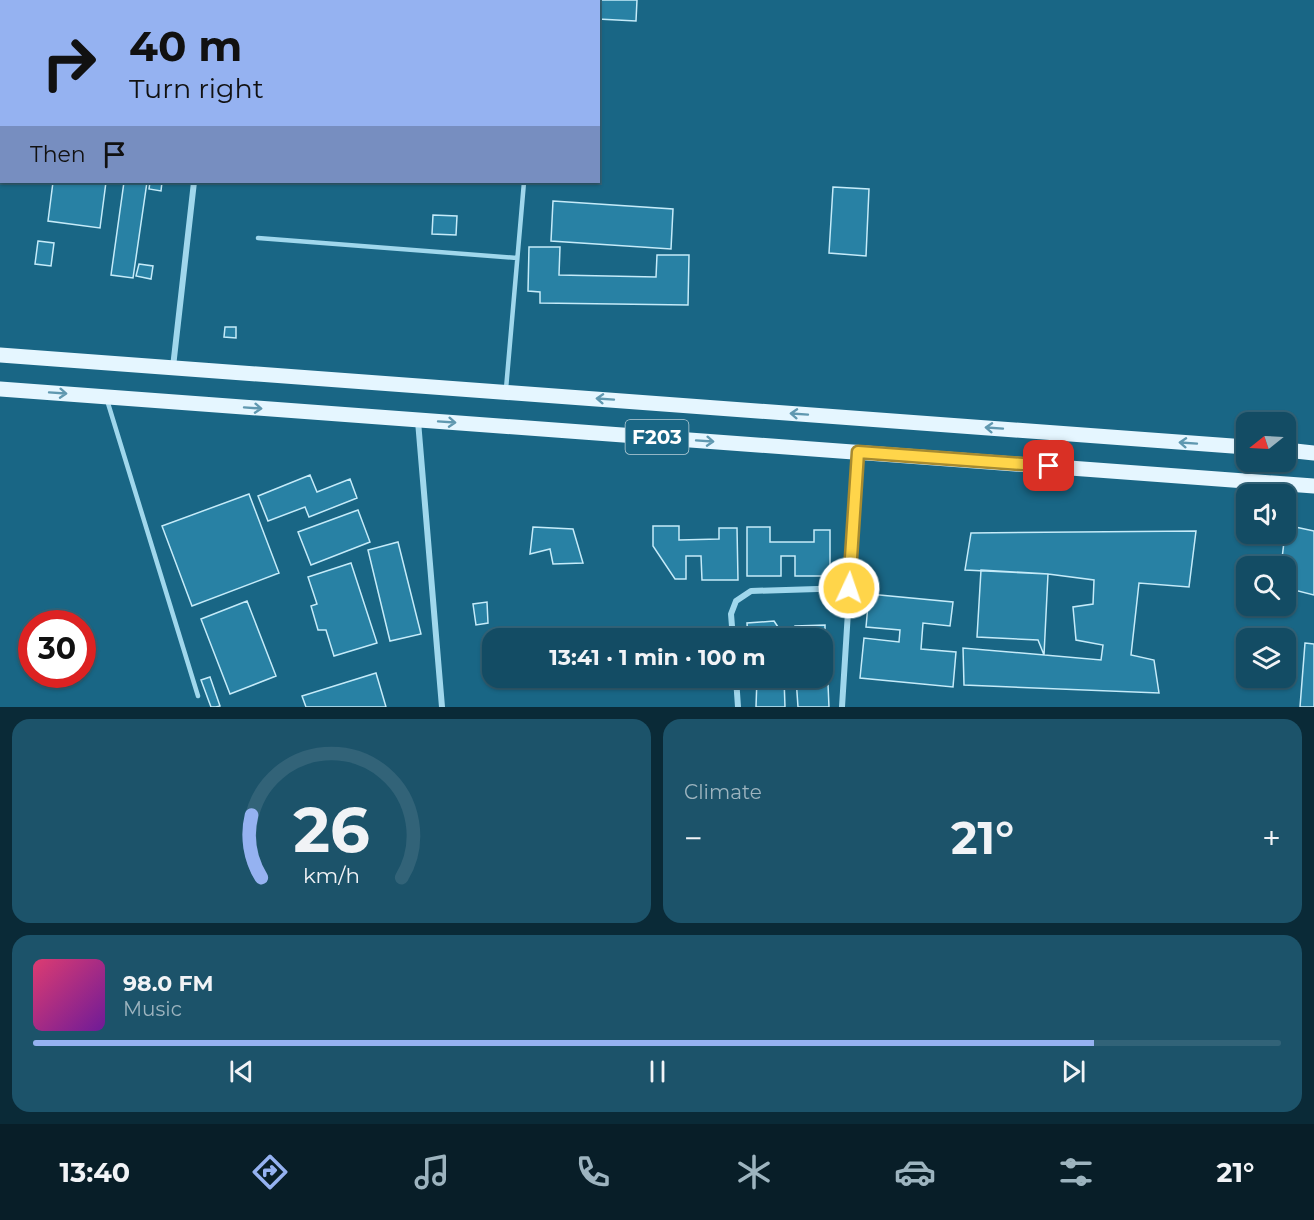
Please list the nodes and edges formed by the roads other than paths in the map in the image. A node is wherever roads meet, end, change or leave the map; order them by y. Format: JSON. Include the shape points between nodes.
{"nodes":[{"id":1,"x":194,"y":183,"type":"edge"},
{"id":2,"x":524,"y":183,"type":"edge"},
{"id":3,"x":258,"y":238,"type":"dead end"},
{"id":4,"x":517,"y":258,"type":"junction"},
{"id":5,"x":0,"y":355,"type":"edge"},
{"id":6,"x":172,"y":368,"type":"junction"},
{"id":7,"x":0,"y":389,"type":"edge"},
{"id":8,"x":506,"y":392,"type":"junction"},
{"id":9,"x":107,"y":397,"type":"junction"},
{"id":10,"x":418,"y":420,"type":"junction"},
{"id":11,"x":1236,"y":446,"type":"edge"},
{"id":12,"x":1296,"y":451,"type":"edge"},
{"id":13,"x":858,"y":452,"type":"junction"},
{"id":14,"x":1314,"y":453,"type":"edge"},
{"id":15,"x":1314,"y":486,"type":"edge"},
{"id":16,"x":849,"y":588,"type":"junction"},
{"id":17,"x":732,"y":628,"type":"edge"},
{"id":18,"x":737,"y":688,"type":"edge"},
{"id":19,"x":198,"y":696,"type":"dead end"},
{"id":20,"x":442,"y":707,"type":"edge"},
{"id":21,"x":738,"y":707,"type":"edge"},
{"id":22,"x":842,"y":707,"type":"edge"}],
"edges":[{"from":1,"to":6,"type":"street"},
{"from":2,"to":4,"type":"lane"},
{"from":3,"to":4,"type":"lane"},
{"from":4,"to":8,"type":"lane"},
{"from":5,"to":6,"type":"main road","number":"F203"},
{"from":6,"to":8,"type":"main road","number":"F203"},
{"from":7,"to":9,"type":"main road","number":"F203","one_way":true},
{"from":11,"to":8,"type":"main road","number":"F203","one_way":true},
{"from":9,"to":10,"type":"main road","number":"F203","one_way":true},
{"from":9,"to":19,"type":"lane"},
{"from":10,"to":13,"type":"main road","number":"F203","one_way":true},
{"from":10,"to":20,"type":"street"},
{"from":12,"to":14,"type":"main road"},
{"from":13,"to":15,"type":"main road","number":"F203"},
{"from":13,"to":16,"type":"street"},
{"from":16,"to":17,"type":"street","via":[[751,591],[736,601],[731,614]]},
{"from":16,"to":22,"type":"street"},
{"from":18,"to":21,"type":"street"}]}
